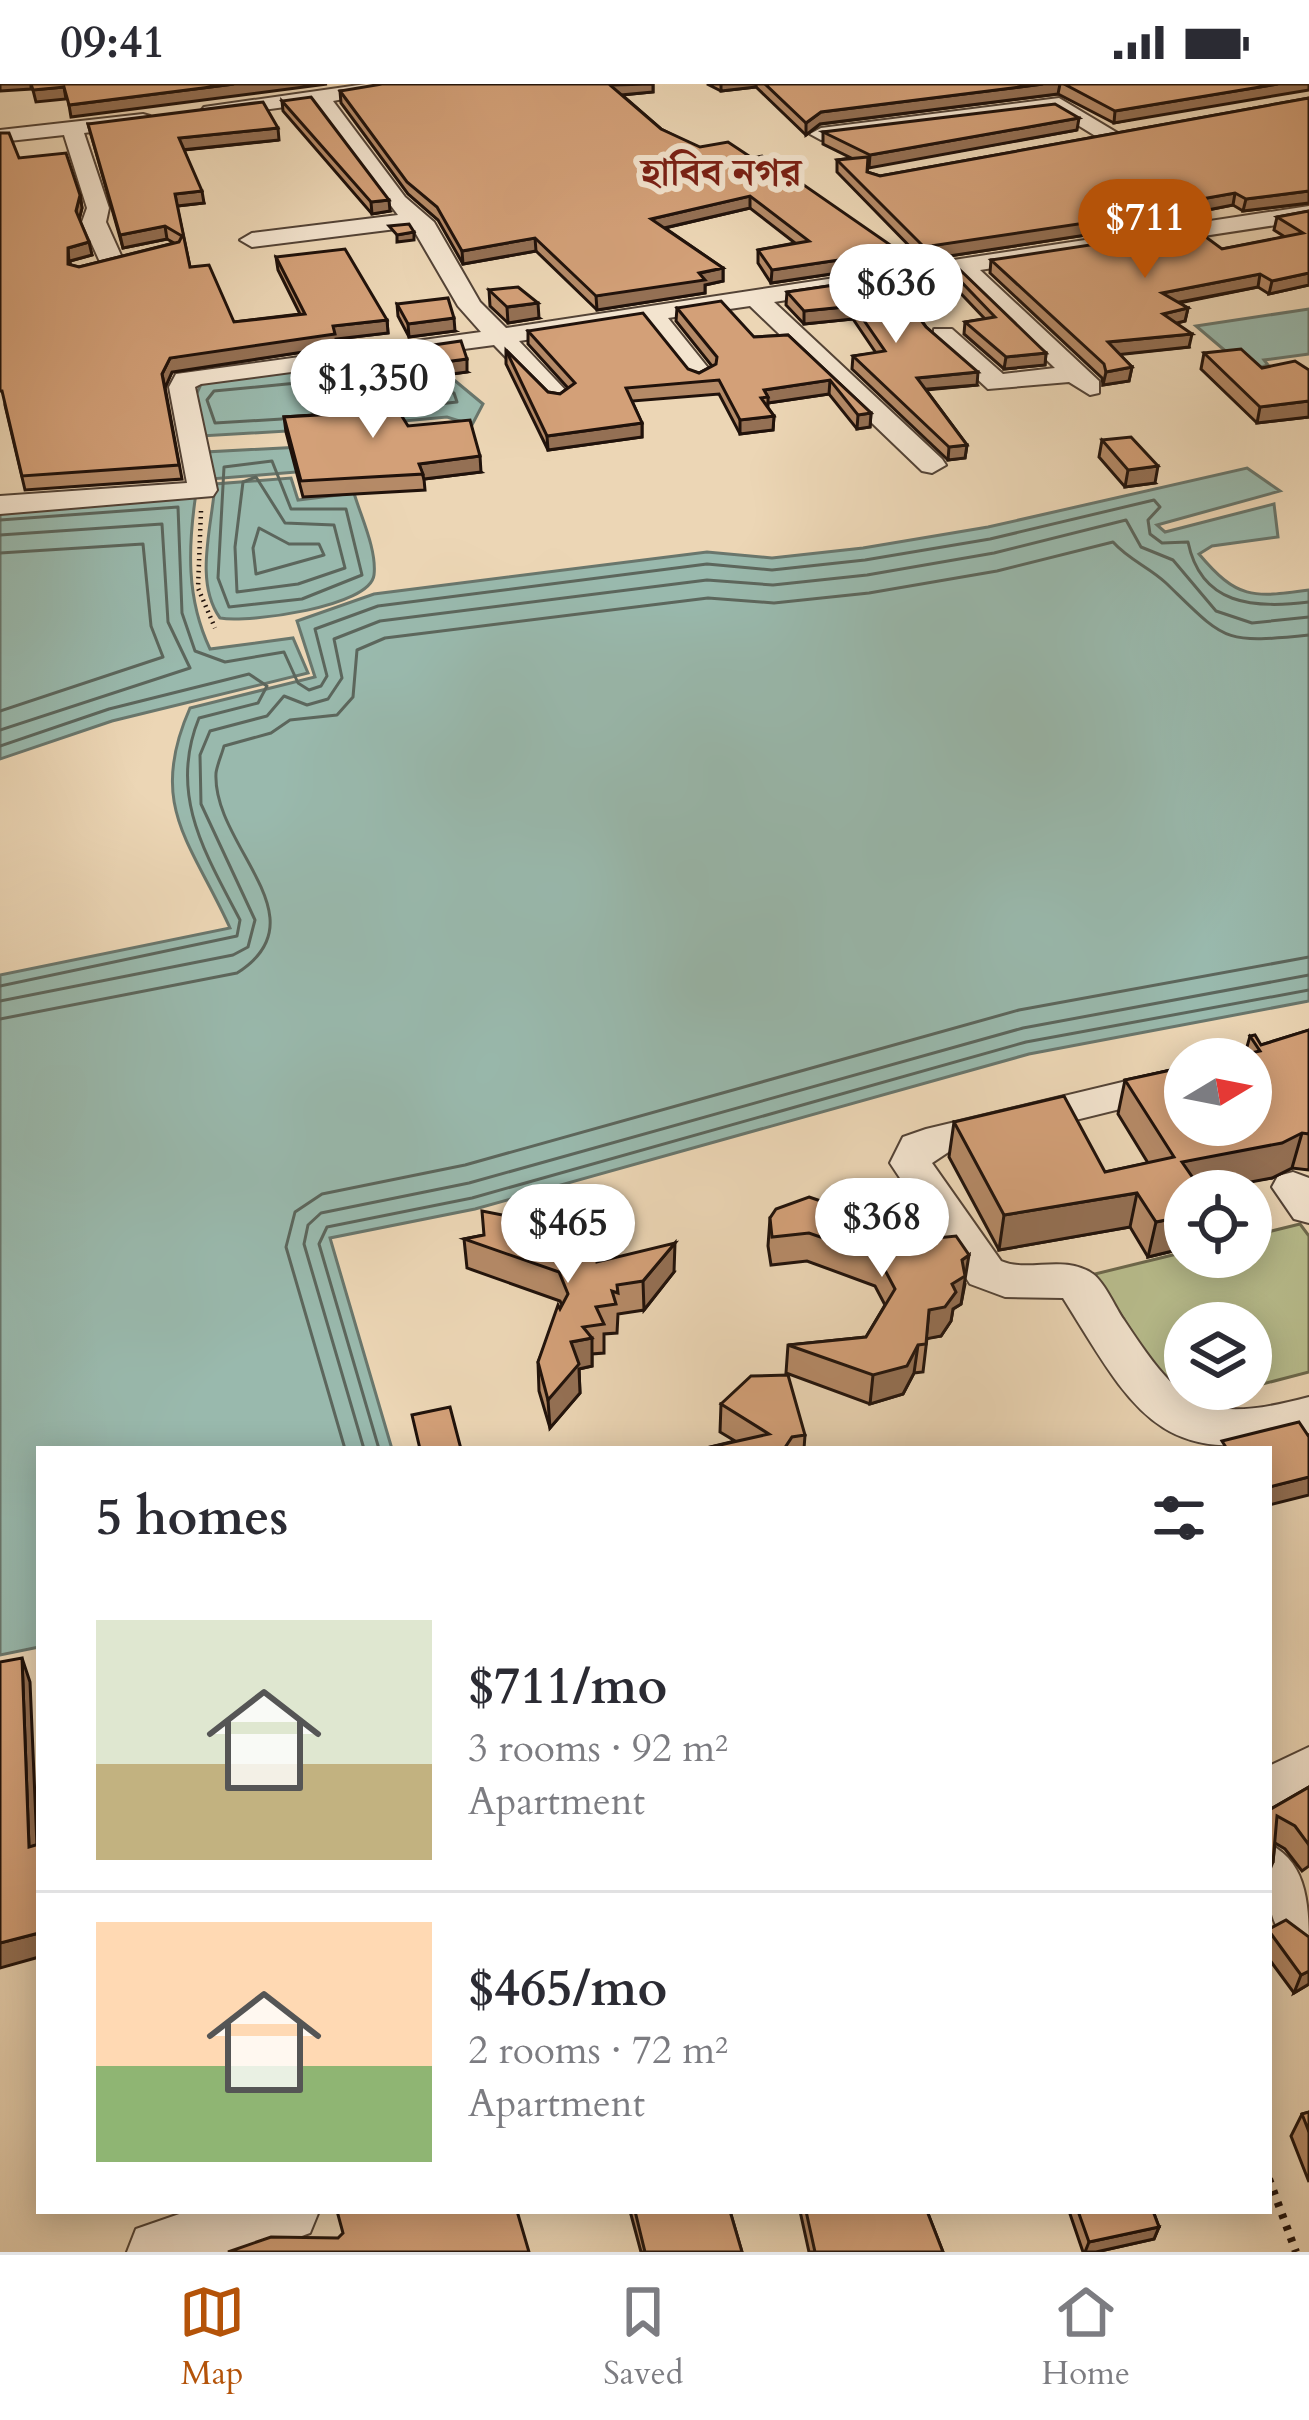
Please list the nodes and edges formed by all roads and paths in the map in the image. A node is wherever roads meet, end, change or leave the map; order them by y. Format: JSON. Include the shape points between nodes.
{"nodes":[{"id":1,"x":412,"y":84,"type":"edge"},
{"id":2,"x":270,"y":94,"type":"edge"},
{"id":3,"x":320,"y":97,"type":"junction"},
{"id":4,"x":72,"y":128,"type":"junction"},
{"id":5,"x":821,"y":134,"type":"edge"},
{"id":6,"x":0,"y":136,"type":"edge"},
{"id":7,"x":1068,"y":143,"type":"edge"},
{"id":8,"x":1309,"y":213,"type":"edge"},
{"id":9,"x":414,"y":220,"type":"junction"},
{"id":10,"x":252,"y":240,"type":"dead end"},
{"id":11,"x":147,"y":255,"type":"edge"},
{"id":12,"x":112,"y":262,"type":"junction"},
{"id":13,"x":961,"y":265,"type":"junction"},
{"id":14,"x":82,"y":269,"type":"edge"},
{"id":15,"x":755,"y":296,"type":"junction"},
{"id":16,"x":649,"y":311,"type":"junction"},
{"id":17,"x":943,"y":334,"type":"edge"},
{"id":18,"x":500,"y":335,"type":"junction"},
{"id":19,"x":364,"y":357,"type":"junction"},
{"id":20,"x":700,"y":374,"type":"edge"},
{"id":21,"x":373,"y":384,"type":"dead end"},
{"id":22,"x":558,"y":396,"type":"edge"},
{"id":23,"x":932,"y":465,"type":"dead end"},
{"id":24,"x":202,"y":490,"type":"junction"},
{"id":25,"x":0,"y":505,"type":"edge"},
{"id":26,"x":215,"y":628,"type":"dead end"},
{"id":27,"x":1164,"y":1085,"type":"edge"},
{"id":28,"x":1309,"y":1414,"type":"edge"},
{"id":29,"x":1309,"y":1771,"type":"edge"},
{"id":30,"x":1272,"y":1793,"type":"edge"},
{"id":31,"x":1272,"y":1874,"type":"edge"},
{"id":32,"x":1309,"y":1927,"type":"edge"},
{"id":33,"x":1272,"y":2188,"type":"edge"},
{"id":34,"x":279,"y":2214,"type":"edge"},
{"id":35,"x":303,"y":2214,"type":"edge"},
{"id":36,"x":159,"y":2252,"type":"edge"},
{"id":37,"x":311,"y":2252,"type":"edge"},
{"id":38,"x":1297,"y":2252,"type":"edge"}],
"edges":[{"from":1,"to":3,"type":"street"},
{"from":2,"to":3,"type":"street"},
{"from":2,"to":4,"type":"street","via":[[185,115]]},
{"from":3,"to":9,"type":"street"},
{"from":4,"to":6,"type":"street"},
{"from":4,"to":12,"type":"street"},
{"from":5,"to":7,"type":"street","via":[[1059,104],[1122,133]]},
{"from":8,"to":13,"type":"street"},
{"from":9,"to":10,"type":"street"},
{"from":9,"to":18,"type":"street","via":[[426,226],[470,306]]},
{"from":11,"to":12,"type":"street"},
{"from":12,"to":14,"type":"street"},
{"from":13,"to":15,"type":"street"},
{"from":13,"to":17,"type":"street","via":[[1082,380],[997,383]]},
{"from":15,"to":16,"type":"street"},
{"from":15,"to":23,"type":"street"},
{"from":16,"to":18,"type":"street"},
{"from":16,"to":20,"type":"street"},
{"from":18,"to":19,"type":"street"},
{"from":18,"to":22,"type":"street"},
{"from":19,"to":21,"type":"street"},
{"from":19,"to":24,"type":"street","via":[[185,380]]},
{"from":24,"to":25,"type":"street"},
{"from":24,"to":26,"type":"path","via":[[197,562],[206,619]]},
{"from":27,"to":28,"type":"street","via":[[941,1139],[917,1147],[911,1163],[980,1269],[999,1280],[1063,1278],[1078,1286],[1172,1415],[1258,1426]]},
{"from":29,"to":30,"type":"street"},
{"from":31,"to":32,"type":"street"},
{"from":33,"to":38,"type":"path"},
{"from":34,"to":36,"type":"street"},
{"from":35,"to":37,"type":"street"}]}
